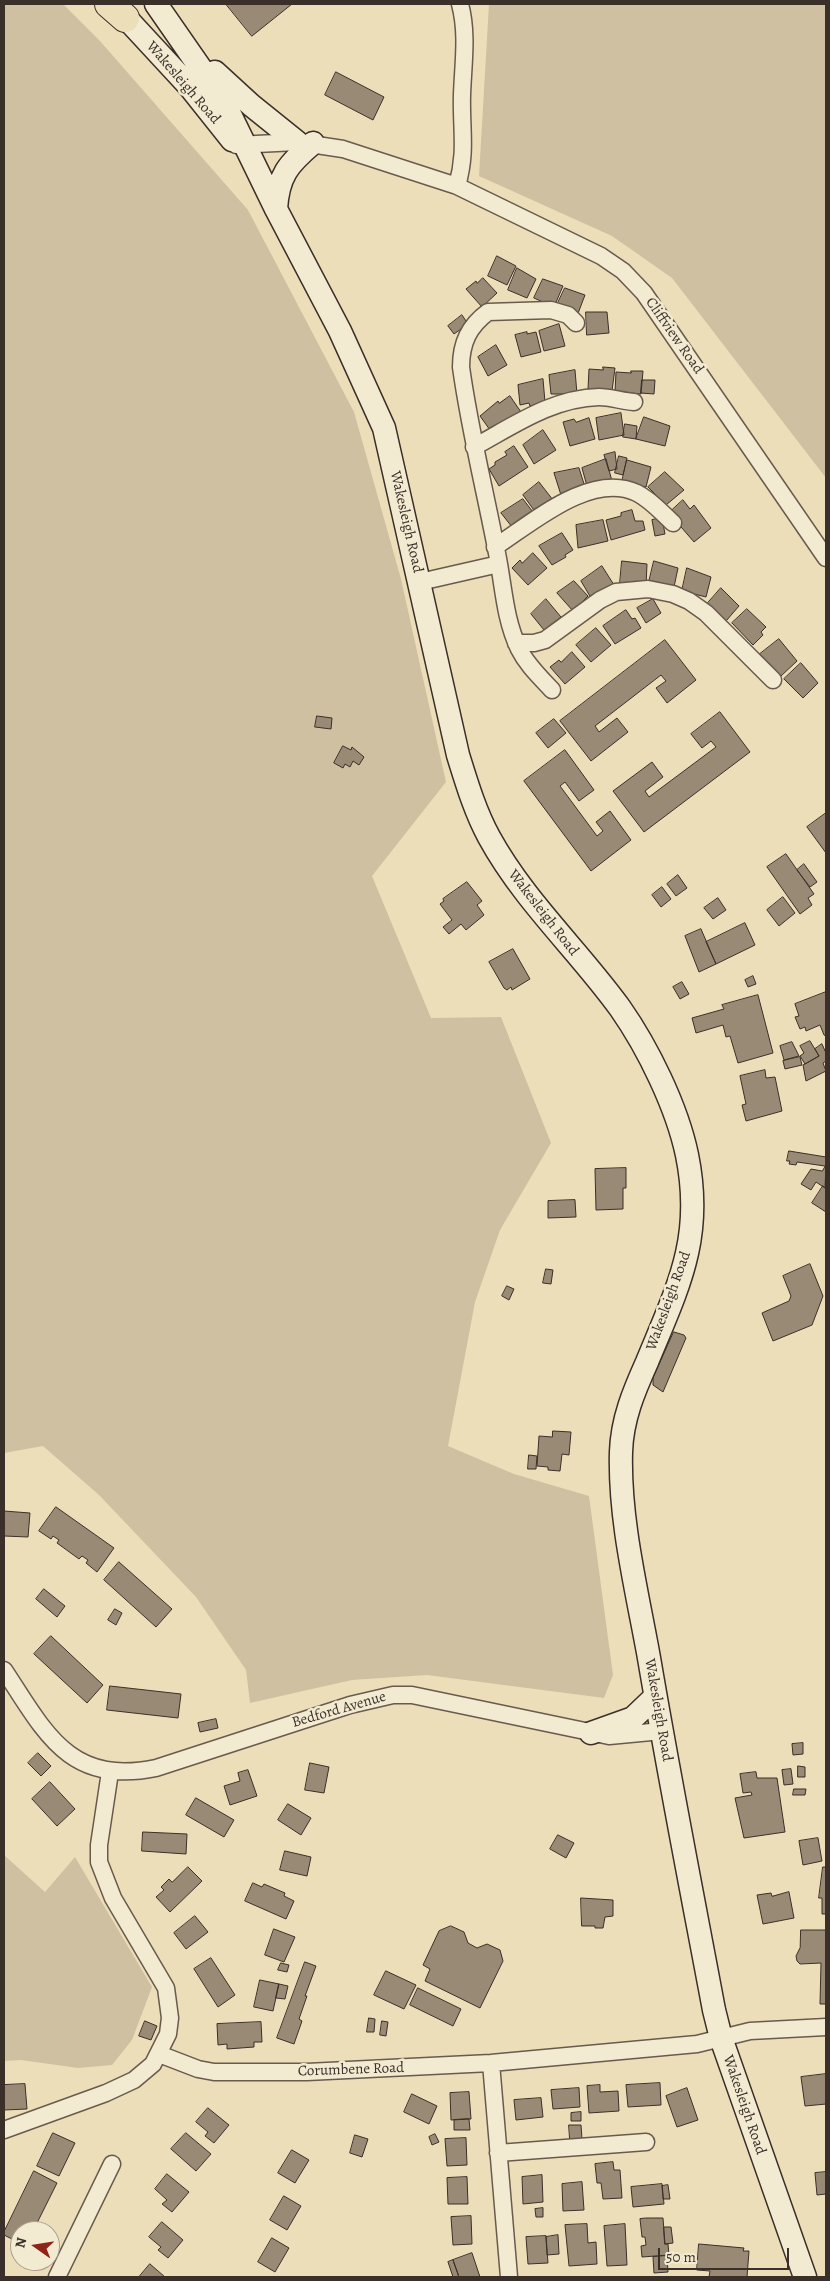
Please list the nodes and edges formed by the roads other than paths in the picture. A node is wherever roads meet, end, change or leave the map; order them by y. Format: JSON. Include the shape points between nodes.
{"nodes":[{"id":1,"x":156,"y":4,"type":"edge"},
{"id":2,"x":460,"y":4,"type":"edge"},
{"id":3,"x":116,"y":9,"type":"edge"},
{"id":4,"x":182,"y":39,"type":"junction"},
{"id":5,"x":305,"y":142,"type":"junction"},
{"id":6,"x":244,"y":151,"type":"junction"},
{"id":7,"x":457,"y":186,"type":"junction"},
{"id":8,"x":276,"y":209,"type":"junction"},
{"id":9,"x":576,"y":323,"type":"dead end"},
{"id":10,"x":634,"y":402,"type":"dead end"},
{"id":11,"x":474,"y":447,"type":"junction"},
{"id":12,"x":673,"y":523,"type":"dead end"},
{"id":13,"x":495,"y":547,"type":"junction"},
{"id":14,"x":826,"y":558,"type":"edge"},
{"id":15,"x":499,"y":564,"type":"junction"},
{"id":16,"x":420,"y":582,"type":"junction"},
{"id":17,"x":516,"y":642,"type":"junction"},
{"id":18,"x":773,"y":680,"type":"dead end"},
{"id":19,"x":552,"y":690,"type":"dead end"},
{"id":20,"x":4,"y":1670,"type":"edge"},
{"id":21,"x":655,"y":1697,"type":"junction"},
{"id":22,"x":662,"y":1731,"type":"junction"},
{"id":23,"x":591,"y":1733,"type":"junction"},
{"id":24,"x":110,"y":1772,"type":"junction"},
{"id":25,"x":826,"y":2027,"type":"edge"},
{"id":26,"x":721,"y":2038,"type":"junction"},
{"id":27,"x":159,"y":2054,"type":"junction"},
{"id":28,"x":492,"y":2064,"type":"junction"},
{"id":29,"x":4,"y":2130,"type":"edge"},
{"id":30,"x":646,"y":2142,"type":"dead end"},
{"id":31,"x":498,"y":2153,"type":"junction"},
{"id":32,"x":112,"y":2164,"type":"dead end"},
{"id":33,"x":56,"y":2277,"type":"edge"},
{"id":34,"x":509,"y":2277,"type":"edge"},
{"id":35,"x":805,"y":2277,"type":"edge"}],
"edges":[{"from":1,"to":4,"type":"main road","name":"Wakesleigh Road"},
{"from":2,"to":7,"type":"street","via":[[465,22],[464,154]]},
{"from":3,"to":6,"type":"main road","name":"Wakesleigh Road","via":[[189,86]]},
{"from":4,"to":5,"type":"main road","via":[[238,94]]},
{"from":4,"to":6,"type":"main road","name":"Wakesleigh Road","via":[[224,102]]},
{"from":5,"to":6,"type":"street","name":"Cliffview Road"},
{"from":5,"to":7,"type":"street","name":"Cliffview Road","via":[[343,149]]},
{"from":5,"to":8,"type":"main road","via":[[280,180]]},
{"from":6,"to":8,"type":"main road","name":"Wakesleigh Road"},
{"from":7,"to":14,"type":"street","name":"Cliffview Road","via":[[602,256],[644,293]]},
{"from":8,"to":16,"type":"main road","name":"Wakesleigh Road","via":[[340,331],[384,428]]},
{"from":9,"to":11,"type":"street","via":[[560,311],[499,310],[488,312],[470,330],[462,347],[460,367]]},
{"from":10,"to":11,"type":"street","via":[[600,397],[563,402],[545,408]]},
{"from":11,"to":13,"type":"street"},
{"from":12,"to":13,"type":"street","via":[[636,493],[612,488],[596,489],[563,503]]},
{"from":13,"to":15,"type":"street"},
{"from":15,"to":16,"type":"street"},
{"from":15,"to":17,"type":"street","via":[[506,612]]},
{"from":16,"to":21,"type":"main road","name":"Wakesleigh Road","via":[[458,755],[473,805],[490,839],[527,896],[620,1009],[660,1076],[687,1154],[693,1193],[693,1227],[686,1264],[628,1406],[621,1450],[623,1508]]},
{"from":17,"to":18,"type":"street","via":[[545,640],[616,592],[648,589],[689,601]]},
{"from":17,"to":19,"type":"street","via":[[528,664]]},
{"from":20,"to":24,"type":"street","name":"Bedford Avenue","via":[[49,1737],[84,1763]]},
{"from":21,"to":22,"type":"main road","name":"Wakesleigh Road"},
{"from":21,"to":23,"type":"main road","via":[[633,1718]]},
{"from":22,"to":23,"type":"street","name":"Bedford Avenue","via":[[627,1735]]},
{"from":22,"to":26,"type":"main road","name":"Wakesleigh Road"},
{"from":23,"to":24,"type":"street","name":"Bedford Avenue","via":[[412,1695],[393,1695],[350,1705],[156,1768],[133,1773]]},
{"from":24,"to":27,"type":"street","via":[[98,1845],[99,1862],[113,1898],[166,1988],[170,2018],[168,2034]]},
{"from":25,"to":26,"type":"street","name":"Corumbene Road","via":[[750,2031]]},
{"from":26,"to":28,"type":"street","name":"Corumbene Road","via":[[697,2044]]},
{"from":26,"to":35,"type":"main road","name":"Wakesleigh Road"},
{"from":27,"to":28,"type":"street","name":"Corumbene Road","via":[[214,2072],[307,2072]]},
{"from":27,"to":29,"type":"street","via":[[144,2073],[121,2087]]},
{"from":28,"to":31,"type":"street"},
{"from":30,"to":31,"type":"street"},
{"from":31,"to":34,"type":"street"},
{"from":32,"to":33,"type":"street"}]}
